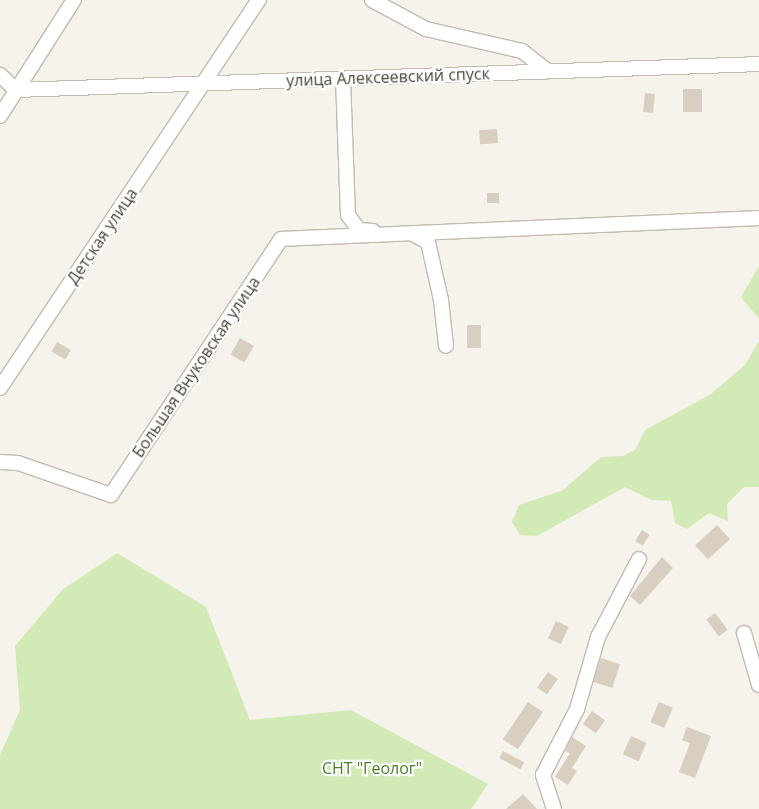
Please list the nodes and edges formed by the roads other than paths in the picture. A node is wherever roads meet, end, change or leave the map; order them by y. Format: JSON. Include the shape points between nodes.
{"nodes":[{"id":1,"x":74,"y":0,"type":"edge"},
{"id":2,"x":258,"y":0,"type":"edge"},
{"id":3,"x":372,"y":0,"type":"edge"},
{"id":4,"x":759,"y":64,"type":"edge"},
{"id":5,"x":548,"y":71,"type":"junction"},
{"id":6,"x":0,"y":75,"type":"edge"},
{"id":7,"x":343,"y":79,"type":"junction"},
{"id":8,"x":204,"y":84,"type":"junction"},
{"id":9,"x":16,"y":90,"type":"junction"},
{"id":10,"x":0,"y":116,"type":"edge"},
{"id":11,"x":759,"y":218,"type":"edge"},
{"id":12,"x":412,"y":234,"type":"junction"},
{"id":13,"x":446,"y":346,"type":"dead end"},
{"id":14,"x":0,"y":388,"type":"edge"},
{"id":15,"x":0,"y":462,"type":"edge"},
{"id":16,"x":639,"y":559,"type":"dead end"},
{"id":17,"x":744,"y":633,"type":"dead end"},
{"id":18,"x":759,"y":685,"type":"edge"},
{"id":19,"x":554,"y":809,"type":"edge"}],
"edges":[{"from":1,"to":9,"type":"street"},
{"from":2,"to":8,"type":"street","name":"Детская улица"},
{"from":3,"to":5,"type":"street","via":[[426,29],[522,51]]},
{"from":4,"to":5,"type":"street","name":"улица Алексеевский спуск"},
{"from":5,"to":7,"type":"street","name":"улица Алексеевский спуск"},
{"from":6,"to":9,"type":"street"},
{"from":7,"to":8,"type":"street","name":"улица Алексеевский спуск"},
{"from":7,"to":12,"type":"street","via":[[348,215],[359,230],[405,230]]},
{"from":8,"to":9,"type":"street","name":"улица Алексеевский спуск"},
{"from":8,"to":14,"type":"street","name":"Детская улица"},
{"from":9,"to":10,"type":"street"},
{"from":11,"to":12,"type":"street"},
{"from":12,"to":13,"type":"street","via":[[428,242],[441,300]]},
{"from":12,"to":15,"type":"street","name":"Большая Внуковская улица","via":[[281,239],[112,495],[18,463]]},
{"from":16,"to":19,"type":"street","via":[[598,638],[577,709],[543,775]]},
{"from":17,"to":18,"type":"street"}]}
